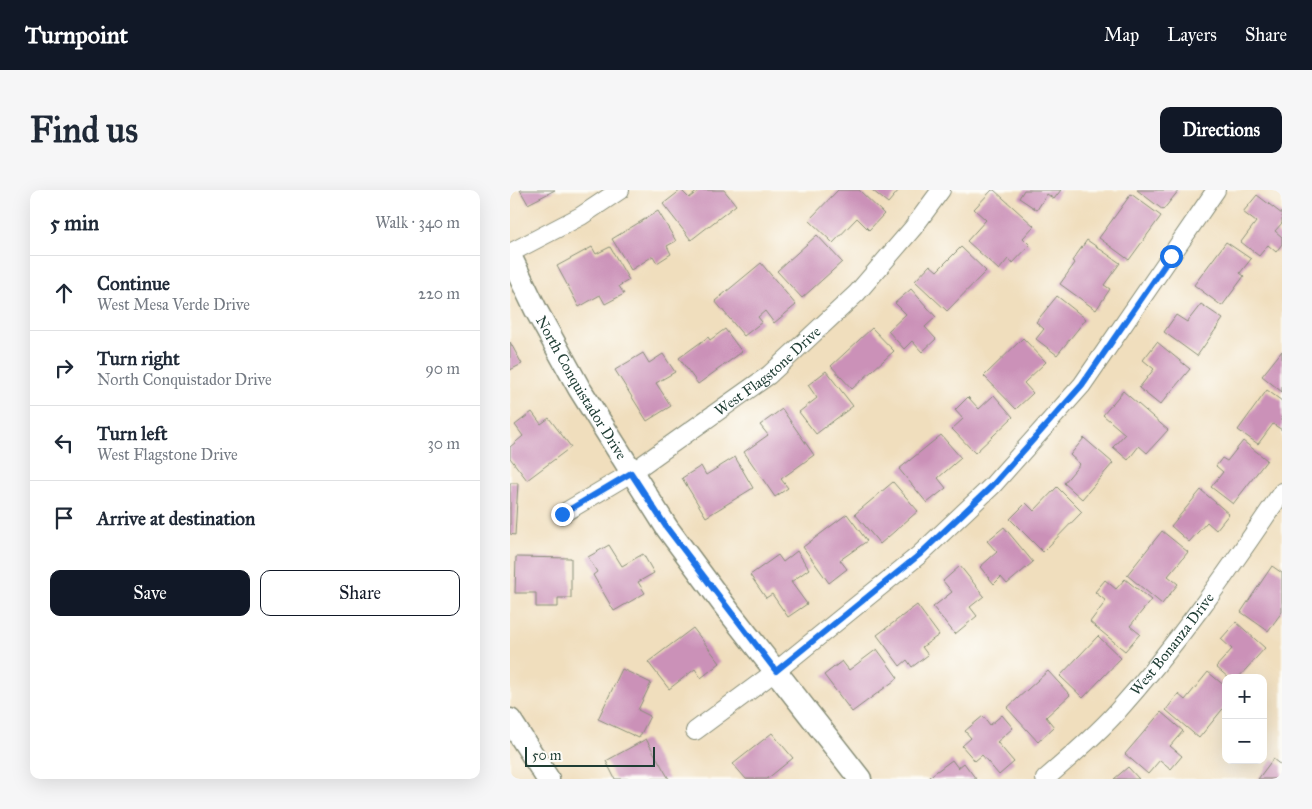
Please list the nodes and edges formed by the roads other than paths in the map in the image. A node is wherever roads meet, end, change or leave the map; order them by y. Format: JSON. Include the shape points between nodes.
{"nodes":[{"id":1,"x":620,"y":190,"type":"edge"},
{"id":2,"x":941,"y":190,"type":"edge"},
{"id":3,"x":1216,"y":190,"type":"edge"},
{"id":4,"x":510,"y":254,"type":"edge"},
{"id":5,"x":631,"y":473,"type":"junction"},
{"id":6,"x":1282,"y":492,"type":"edge"},
{"id":7,"x":562,"y":514,"type":"dead end"},
{"id":8,"x":776,"y":671,"type":"junction"},
{"id":9,"x":510,"y":720,"type":"edge"},
{"id":10,"x":695,"y":731,"type":"dead end"},
{"id":11,"x":548,"y":779,"type":"edge"},
{"id":12,"x":860,"y":779,"type":"edge"},
{"id":13,"x":1045,"y":779,"type":"edge"}],
"edges":[{"from":1,"to":4,"type":"street","via":[[581,216]]},
{"from":2,"to":5,"type":"street","name":"West Flagstone Drive","via":[[857,293],[769,375]]},
{"from":3,"to":8,"type":"street","via":[[1082,385],[992,486],[919,555]]},
{"from":4,"to":5,"type":"street","name":"North Conquistador Drive","via":[[536,310],[579,388]]},
{"from":5,"to":7,"type":"street","name":"West Flagstone Drive"},
{"from":5,"to":8,"type":"street","name":"North Conquistador Drive","via":[[667,528]]},
{"from":6,"to":13,"type":"street","name":"West Bonanza Drive","via":[[1204,604],[1114,716]]},
{"from":8,"to":10,"type":"street"},
{"from":8,"to":12,"type":"street","name":"North Conquistador Drive"},
{"from":9,"to":11,"type":"street"}]}
